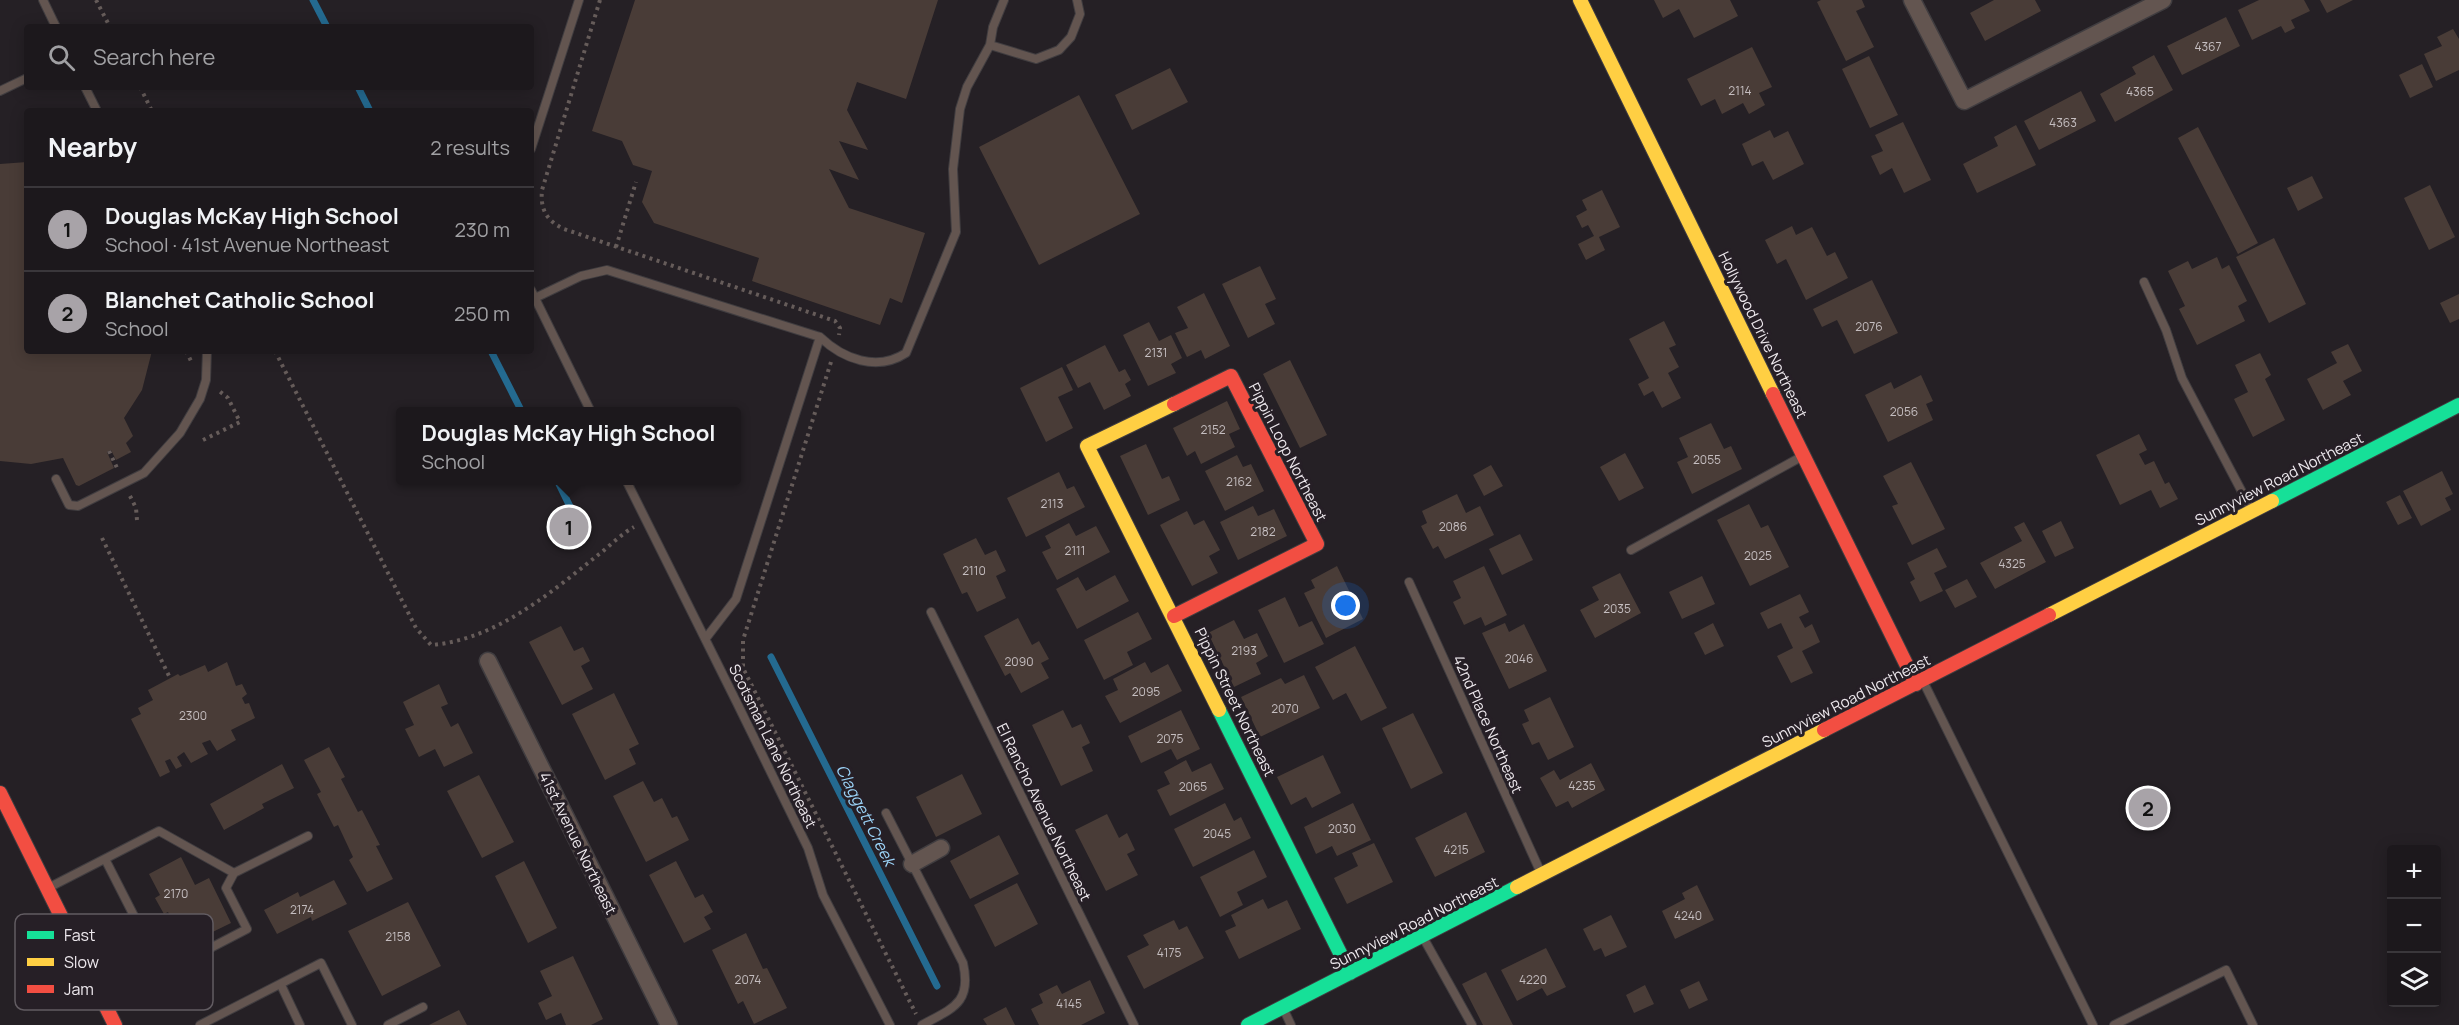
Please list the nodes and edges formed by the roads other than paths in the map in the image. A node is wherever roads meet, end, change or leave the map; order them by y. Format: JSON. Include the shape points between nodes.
{"nodes":[{"id":1,"x":43,"y":0,"type":"edge"},
{"id":2,"x":579,"y":0,"type":"edge"},
{"id":3,"x":1004,"y":0,"type":"edge"},
{"id":4,"x":1077,"y":0,"type":"edge"},
{"id":5,"x":1580,"y":0,"type":"edge"},
{"id":6,"x":1912,"y":0,"type":"edge"},
{"id":7,"x":2163,"y":0,"type":"edge"},
{"id":8,"x":55,"y":24,"type":"edge"},
{"id":9,"x":990,"y":45,"type":"junction"},
{"id":10,"x":24,"y":80,"type":"edge"},
{"id":11,"x":86,"y":90,"type":"edge"},
{"id":12,"x":0,"y":92,"type":"edge"},
{"id":13,"x":96,"y":108,"type":"edge"},
{"id":14,"x":534,"y":140,"type":"edge"},
{"id":15,"x":2144,"y":282,"type":"dead end"},
{"id":16,"x":534,"y":294,"type":"edge"},
{"id":17,"x":534,"y":296,"type":"edge"},
{"id":18,"x":820,"y":337,"type":"junction"},
{"id":19,"x":207,"y":354,"type":"edge"},
{"id":20,"x":2459,"y":405,"type":"edge"},
{"id":21,"x":589,"y":407,"type":"edge"},
{"id":22,"x":1087,"y":446,"type":"joint"},
{"id":23,"x":1804,"y":456,"type":"junction"},
{"id":24,"x":56,"y":479,"type":"dead end"},
{"id":25,"x":628,"y":485,"type":"edge"},
{"id":26,"x":2252,"y":511,"type":"junction"},
{"id":27,"x":1631,"y":550,"type":"dead end"},
{"id":28,"x":1410,"y":582,"type":"dead end"},
{"id":29,"x":931,"y":612,"type":"dead end"},
{"id":30,"x":1174,"y":616,"type":"junction"},
{"id":31,"x":706,"y":638,"type":"junction"},
{"id":32,"x":488,"y":661,"type":"dead end"},
{"id":33,"x":1919,"y":682,"type":"junction"},
{"id":34,"x":0,"y":793,"type":"edge"},
{"id":35,"x":886,"y":813,"type":"dead end"},
{"id":36,"x":308,"y":836,"type":"dead end"},
{"id":37,"x":941,"y":848,"type":"dead end"},
{"id":38,"x":105,"y":860,"type":"junction"},
{"id":39,"x":912,"y":864,"type":"junction"},
{"id":40,"x":234,"y":873,"type":"junction"},
{"id":41,"x":1542,"y":876,"type":"junction"},
{"id":42,"x":48,"y":889,"type":"junction"},
{"id":43,"x":60,"y":914,"type":"edge"},
{"id":44,"x":133,"y":914,"type":"edge"},
{"id":45,"x":1423,"y":936,"type":"junction"},
{"id":46,"x":213,"y":947,"type":"edge"},
{"id":47,"x":1350,"y":973,"type":"junction"},
{"id":48,"x":280,"y":985,"type":"junction"},
{"id":49,"x":423,"y":1007,"type":"dead end"},
{"id":50,"x":1282,"y":1007,"type":"junction"},
{"id":51,"x":108,"y":1010,"type":"edge"},
{"id":52,"x":115,"y":1025,"type":"edge"},
{"id":53,"x":200,"y":1025,"type":"edge"},
{"id":54,"x":300,"y":1025,"type":"edge"},
{"id":55,"x":352,"y":1025,"type":"edge"},
{"id":56,"x":388,"y":1025,"type":"edge"},
{"id":57,"x":669,"y":1025,"type":"edge"},
{"id":58,"x":890,"y":1025,"type":"edge"},
{"id":59,"x":922,"y":1025,"type":"edge"},
{"id":60,"x":1134,"y":1025,"type":"edge"},
{"id":61,"x":1248,"y":1025,"type":"edge"},
{"id":62,"x":1292,"y":1025,"type":"edge"},
{"id":63,"x":1472,"y":1025,"type":"edge"},
{"id":64,"x":2093,"y":1025,"type":"edge"},
{"id":65,"x":2114,"y":1025,"type":"edge"},
{"id":66,"x":2253,"y":1025,"type":"edge"}],
"edges":[{"from":1,"to":8,"type":"lane"},
{"from":2,"to":14,"type":"lane"},
{"from":3,"to":9,"type":"lane"},
{"from":4,"to":9,"type":"lane","via":[[1080,14],[1071,37],[1059,50],[1036,59]]},
{"from":5,"to":23,"type":"street","name":"Hollywood Drive Northeast"},
{"from":6,"to":7,"type":"street","via":[[1964,101]]},
{"from":9,"to":18,"type":"lane","via":[[960,109],[954,169],[956,232],[906,353],[893,361],[870,363],[834,351]]},
{"from":10,"to":12,"type":"lane"},
{"from":11,"to":13,"type":"lane"},
{"from":15,"to":26,"type":"lane","via":[[2182,378]]},
{"from":16,"to":18,"type":"lane","via":[[600,270]]},
{"from":17,"to":21,"type":"lane"},
{"from":18,"to":31,"type":"lane","via":[[736,599]]},
{"from":19,"to":24,"type":"lane","via":[[206,380],[200,399],[180,433],[144,473],[78,507],[69,505]]},
{"from":20,"to":26,"type":"street","name":"Sunnyview Road Northeast"},
{"from":22,"to":30,"type":"street","name":"Pippin Street Northeast"},
{"from":22,"to":30,"type":"street","name":"Pippin Loop Northeast","via":[[1231,376],[1242,397],[1317,544]]},
{"from":23,"to":27,"type":"lane"},
{"from":23,"to":33,"type":"street","name":"Hollywood Drive Northeast"},
{"from":25,"to":31,"type":"lane","name":"Scotsman Lane Northeast"},
{"from":26,"to":33,"type":"street","name":"Sunnyview Road Northeast"},
{"from":28,"to":41,"type":"lane","name":"42nd Place Northeast"},
{"from":29,"to":60,"type":"lane","name":"El Rancho Avenue Northeast"},
{"from":30,"to":47,"type":"street","name":"Pippin Street Northeast"},
{"from":31,"to":58,"type":"lane","name":"Scotsman Lane Northeast","via":[[808,848],[824,895]]},
{"from":32,"to":57,"type":"street","name":"41st Avenue Northeast"},
{"from":33,"to":41,"type":"street","name":"Sunnyview Road Northeast"},
{"from":33,"to":64,"type":"lane"},
{"from":34,"to":42,"type":"street"},
{"from":35,"to":39,"type":"lane"},
{"from":36,"to":40,"type":"lane"},
{"from":37,"to":39,"type":"street"},
{"from":38,"to":40,"type":"lane","via":[[159,831]]},
{"from":38,"to":42,"type":"lane"},
{"from":38,"to":44,"type":"lane"},
{"from":39,"to":59,"type":"lane","via":[[963,963],[967,981],[965,993],[951,1009]]},
{"from":40,"to":46,"type":"lane","via":[[226,888],[247,929]]},
{"from":41,"to":45,"type":"street","name":"Sunnyview Road Northeast"},
{"from":42,"to":43,"type":"street"},
{"from":45,"to":47,"type":"street","name":"Sunnyview Road Northeast"},
{"from":45,"to":63,"type":"lane"},
{"from":47,"to":50,"type":"street","name":"Sunnyview Road Northeast"},
{"from":48,"to":53,"type":"lane"},
{"from":48,"to":54,"type":"lane"},
{"from":48,"to":55,"type":"lane","via":[[321,963]]},
{"from":49,"to":56,"type":"lane"},
{"from":50,"to":61,"type":"street","name":"Sunnyview Road Northeast"},
{"from":50,"to":62,"type":"lane"},
{"from":51,"to":52,"type":"street"},
{"from":65,"to":66,"type":"lane","via":[[2226,970]]}]}
